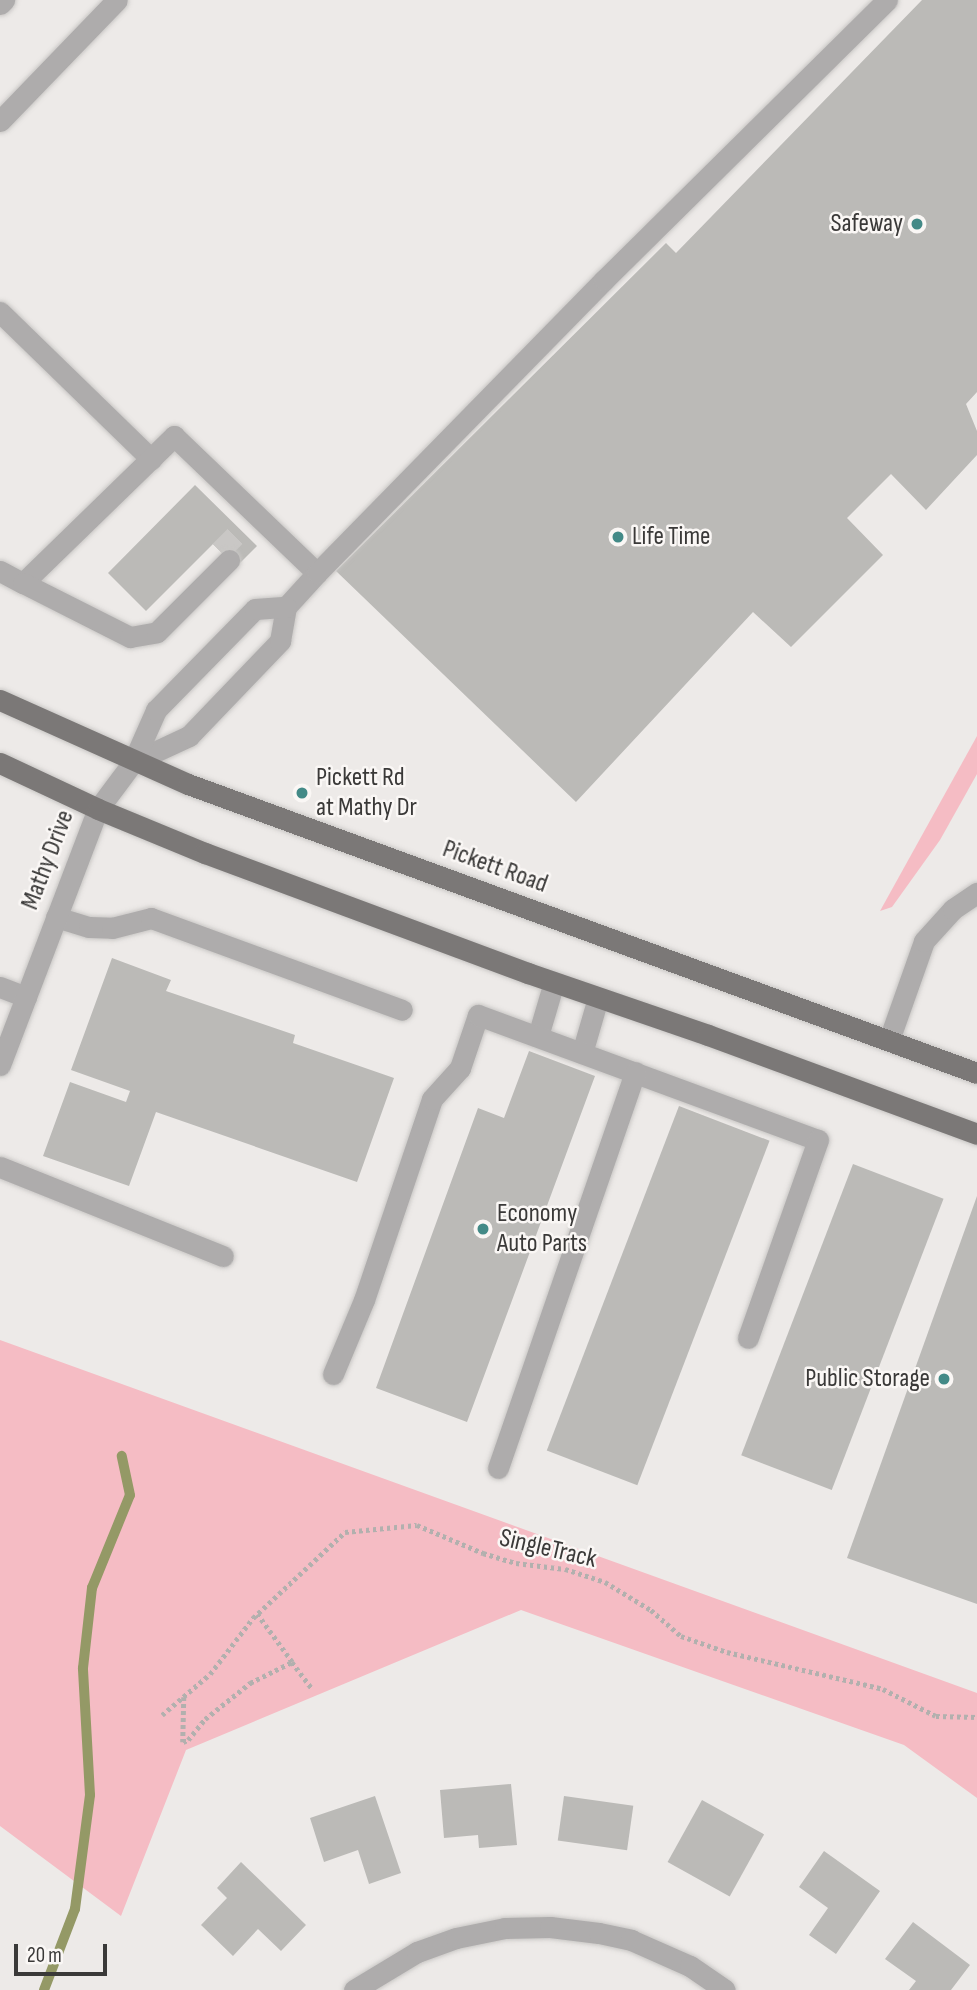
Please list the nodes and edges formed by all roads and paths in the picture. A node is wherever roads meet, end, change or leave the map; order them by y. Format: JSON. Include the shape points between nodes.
{"nodes":[{"id":1,"x":4,"y":0,"type":"edge"},
{"id":2,"x":117,"y":0,"type":"edge"},
{"id":3,"x":887,"y":0,"type":"edge"},
{"id":4,"x":0,"y":4,"type":"edge"},
{"id":5,"x":0,"y":121,"type":"edge"},
{"id":6,"x":0,"y":312,"type":"edge"},
{"id":7,"x":151,"y":459,"type":"junction"},
{"id":8,"x":225,"y":556,"type":"tunnel mouth"},
{"id":9,"x":0,"y":571,"type":"edge"},
{"id":10,"x":317,"y":573,"type":"junction"},
{"id":11,"x":23,"y":583,"type":"junction"},
{"id":12,"x":286,"y":607,"type":"junction"},
{"id":13,"x":0,"y":700,"type":"edge"},
{"id":14,"x":133,"y":762,"type":"junction"},
{"id":15,"x":0,"y":763,"type":"edge"},
{"id":16,"x":98,"y":809,"type":"junction"},
{"id":17,"x":977,"y":893,"type":"edge"},
{"id":18,"x":56,"y":917,"type":"junction"},
{"id":19,"x":554,"y":982,"type":"junction"},
{"id":20,"x":0,"y":987,"type":"edge"},
{"id":21,"x":26,"y":997,"type":"junction"},
{"id":22,"x":598,"y":998,"type":"junction"},
{"id":23,"x":402,"y":1010,"type":"dead end"},
{"id":24,"x":538,"y":1036,"type":"junction"},
{"id":25,"x":889,"y":1040,"type":"junction"},
{"id":26,"x":582,"y":1053,"type":"junction"},
{"id":27,"x":0,"y":1065,"type":"edge"},
{"id":28,"x":635,"y":1072,"type":"junction"},
{"id":29,"x":977,"y":1073,"type":"edge"},
{"id":30,"x":977,"y":1134,"type":"edge"},
{"id":31,"x":0,"y":1167,"type":"edge"},
{"id":32,"x":223,"y":1256,"type":"dead end"},
{"id":33,"x":748,"y":1338,"type":"dead end"},
{"id":34,"x":333,"y":1374,"type":"dead end"},
{"id":35,"x":498,"y":1468,"type":"dead end"},
{"id":36,"x":257,"y":1614,"type":"junction"},
{"id":37,"x":292,"y":1662,"type":"junction"},
{"id":38,"x":312,"y":1689,"type":"dead end"},
{"id":39,"x":184,"y":1696,"type":"junction"},
{"id":40,"x":162,"y":1715,"type":"dead end"},
{"id":41,"x":977,"y":1717,"type":"edge"},
{"id":42,"x":354,"y":1990,"type":"edge"},
{"id":43,"x":725,"y":1990,"type":"edge"}],
"edges":[{"from":1,"to":4,"type":"street"},
{"from":2,"to":5,"type":"street"},
{"from":3,"to":10,"type":"street"},
{"from":6,"to":7,"type":"street"},
{"from":7,"to":10,"type":"street","via":[[174,436],[253,527]]},
{"from":7,"to":11,"type":"street"},
{"from":8,"to":11,"type":"street","via":[[157,632],[130,637]]},
{"from":9,"to":11,"type":"street"},
{"from":10,"to":12,"type":"street"},
{"from":12,"to":14,"type":"street","via":[[280,641],[189,736]]},
{"from":12,"to":14,"type":"street","name":"Mathy Drive","via":[[255,609],[156,710]]},
{"from":13,"to":14,"type":"main road","name":"Pickett Road"},
{"from":14,"to":16,"type":"street","name":"Mathy Drive"},
{"from":14,"to":25,"type":"main road","name":"Pickett Road"},
{"from":15,"to":16,"type":"main road"},
{"from":16,"to":18,"type":"street","name":"Mathy Drive"},
{"from":16,"to":19,"type":"main road"},
{"from":17,"to":25,"type":"street","via":[[953,909],[924,941]]},
{"from":18,"to":21,"type":"street","name":"Mathy Drive"},
{"from":18,"to":23,"type":"street","via":[[112,928],[151,918]]},
{"from":19,"to":22,"type":"main road"},
{"from":19,"to":24,"type":"street"},
{"from":20,"to":21,"type":"street"},
{"from":21,"to":27,"type":"street","name":"Mathy Drive"},
{"from":22,"to":26,"type":"street"},
{"from":22,"to":30,"type":"main road"},
{"from":24,"to":26,"type":"street"},
{"from":24,"to":34,"type":"street","via":[[478,1015],[460,1068],[432,1099],[364,1300]]},
{"from":25,"to":29,"type":"main road","name":"Pickett Road"},
{"from":26,"to":28,"type":"street"},
{"from":28,"to":33,"type":"street","via":[[818,1140]]},
{"from":28,"to":35,"type":"street"},
{"from":31,"to":32,"type":"street"},
{"from":36,"to":37,"type":"path"},
{"from":36,"to":39,"type":"path","name":"SingleTrack","via":[[210,1674]]},
{"from":36,"to":41,"type":"path","name":"SingleTrack","via":[[345,1532],[417,1525],[483,1553],[565,1569],[604,1582],[651,1610],[681,1636],[883,1689],[936,1716]]},
{"from":37,"to":38,"type":"path"},
{"from":37,"to":39,"type":"path","via":[[250,1683],[183,1742]]},
{"from":39,"to":40,"type":"path","name":"SingleTrack"},
{"from":42,"to":43,"type":"street","via":[[418,1952],[456,1938],[505,1928],[550,1927],[631,1940],[691,1966]]}]}
